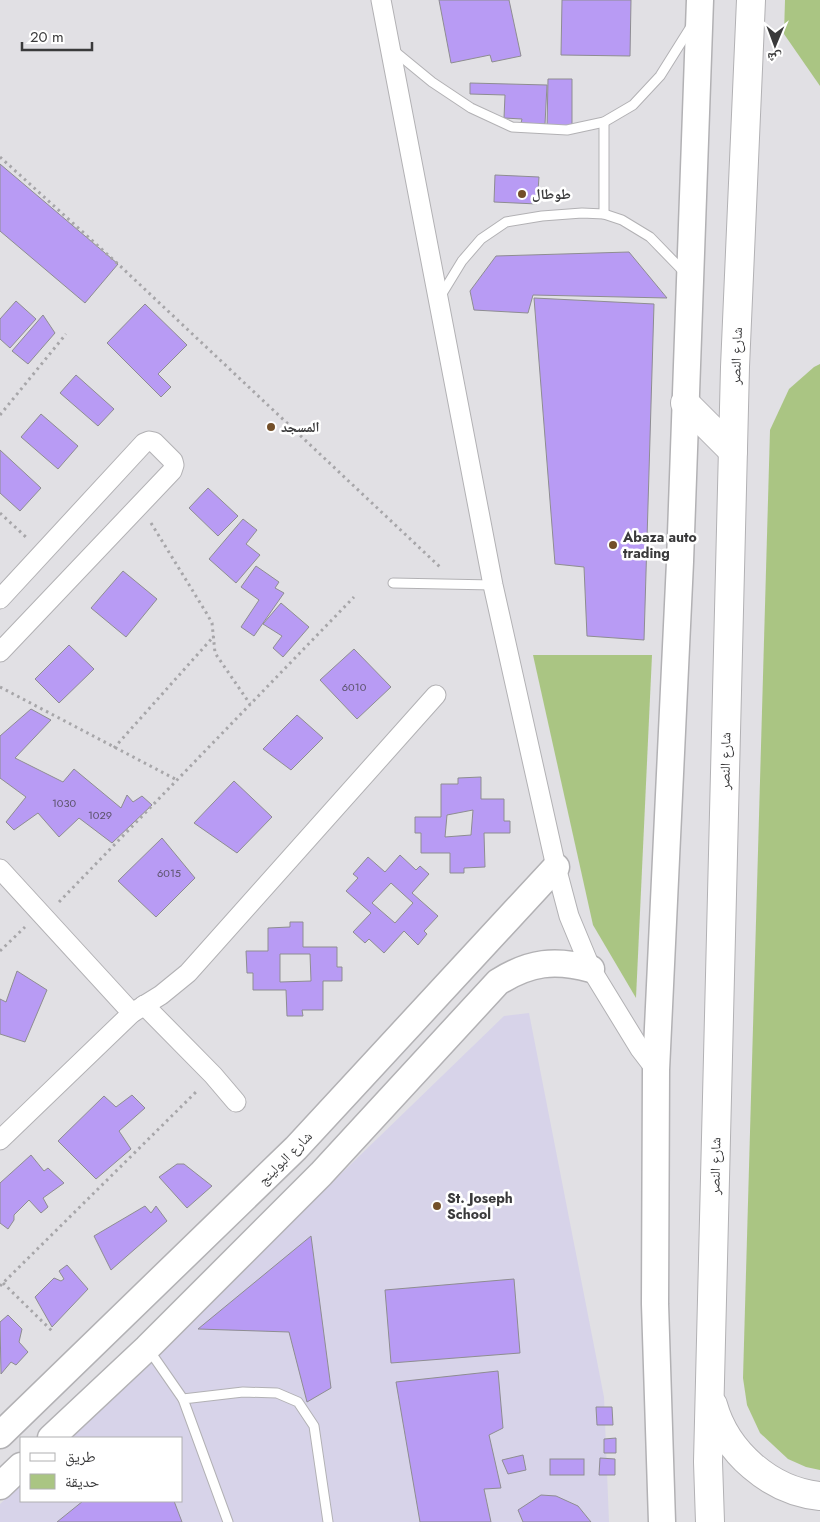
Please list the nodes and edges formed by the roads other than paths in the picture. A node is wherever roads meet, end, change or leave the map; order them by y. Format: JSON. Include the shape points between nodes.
{"nodes":[{"id":1,"x":381,"y":0,"type":"edge"},
{"id":2,"x":751,"y":0,"type":"edge"},
{"id":3,"x":700,"y":6,"type":"edge"},
{"id":4,"x":390,"y":48,"type":"junction"},
{"id":5,"x":604,"y":122,"type":"junction"},
{"id":6,"x":604,"y":214,"type":"junction"},
{"id":7,"x":690,"y":279,"type":"junction"},
{"id":8,"x":439,"y":299,"type":"junction"},
{"id":9,"x":685,"y":403,"type":"junction"},
{"id":10,"x":733,"y":451,"type":"junction"},
{"id":11,"x":393,"y":583,"type":"dead end"},
{"id":12,"x":493,"y":585,"type":"junction"},
{"id":13,"x":0,"y":599,"type":"edge"},
{"id":14,"x":0,"y":652,"type":"edge"},
{"id":15,"x":436,"y":695,"type":"dead end"},
{"id":16,"x":556,"y":867,"type":"junction"},
{"id":17,"x":0,"y":869,"type":"edge"},
{"id":18,"x":591,"y":969,"type":"junction"},
{"id":19,"x":138,"y":1009,"type":"junction"},
{"id":20,"x":656,"y":1070,"type":"junction"},
{"id":21,"x":236,"y":1102,"type":"dead end"},
{"id":22,"x":0,"y":1140,"type":"edge"},
{"id":23,"x":147,"y":1348,"type":"junction"},
{"id":24,"x":710,"y":1394,"type":"junction"},
{"id":25,"x":183,"y":1399,"type":"junction"},
{"id":26,"x":0,"y":1435,"type":"edge"},
{"id":27,"x":52,"y":1437,"type":"edge"},
{"id":28,"x":20,"y":1467,"type":"edge"},
{"id":29,"x":0,"y":1486,"type":"edge"},
{"id":30,"x":820,"y":1496,"type":"edge"},
{"id":31,"x":228,"y":1522,"type":"edge"},
{"id":32,"x":328,"y":1522,"type":"edge"},
{"id":33,"x":662,"y":1522,"type":"edge"},
{"id":34,"x":710,"y":1522,"type":"edge"}],
"edges":[{"from":1,"to":4,"type":"street"},
{"from":2,"to":10,"type":"main road","name":"شارع النصر"},
{"from":3,"to":5,"type":"lane","via":[[660,76],[633,105]]},
{"from":3,"to":7,"type":"street"},
{"from":4,"to":5,"type":"lane","via":[[471,108],[512,127],[567,130]]},
{"from":4,"to":8,"type":"street"},
{"from":5,"to":6,"type":"lane"},
{"from":6,"to":7,"type":"lane","via":[[622,220],[650,237]]},
{"from":6,"to":8,"type":"lane","via":[[542,216],[506,222],[481,239],[462,261]]},
{"from":7,"to":9,"type":"street"},
{"from":8,"to":12,"type":"street"},
{"from":9,"to":10,"type":"main road"},
{"from":9,"to":20,"type":"street"},
{"from":10,"to":24,"type":"main road","name":"شارع النصر"},
{"from":11,"to":12,"type":"lane"},
{"from":12,"to":16,"type":"street"},
{"from":13,"to":14,"type":"street","via":[[144,443],[154,442],[174,460],[172,471]]},
{"from":15,"to":19,"type":"street","via":[[188,973]]},
{"from":16,"to":18,"type":"street","via":[[569,916]]},
{"from":16,"to":26,"type":"street","name":"شارع البولينج","via":[[296,1148]]},
{"from":17,"to":19,"type":"street"},
{"from":18,"to":20,"type":"street"},
{"from":18,"to":23,"type":"street","via":[[574,964],[538,964],[498,982],[321,1174]]},
{"from":19,"to":21,"type":"street","via":[[213,1076]]},
{"from":19,"to":22,"type":"street"},
{"from":20,"to":33,"type":"street","via":[[655,1304]]},
{"from":23,"to":25,"type":"lane"},
{"from":23,"to":27,"type":"street"},
{"from":24,"to":30,"type":"main road","via":[[723,1430],[747,1462],[779,1484]]},
{"from":24,"to":34,"type":"main road","name":"شارع النصر"},
{"from":25,"to":31,"type":"lane"},
{"from":25,"to":32,"type":"lane","via":[[252,1392],[277,1393],[298,1402],[314,1426]]},
{"from":28,"to":29,"type":"street"}]}
